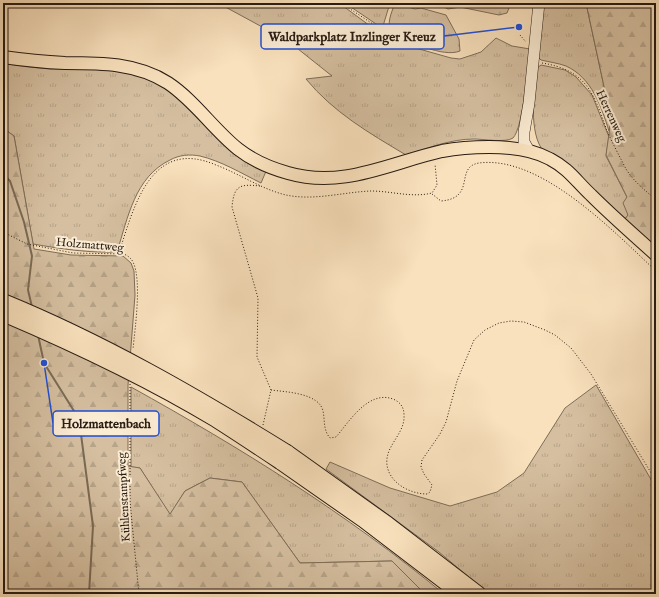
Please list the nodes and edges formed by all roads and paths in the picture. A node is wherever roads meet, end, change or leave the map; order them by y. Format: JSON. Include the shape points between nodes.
{"nodes":[{"id":1,"x":342,"y":3,"type":"edge"},
{"id":2,"x":539,"y":3,"type":"edge"},
{"id":3,"x":385,"y":32,"type":"dead end"},
{"id":4,"x":3,"y":57,"type":"edge"},
{"id":5,"x":533,"y":62,"type":"junction"},
{"id":6,"x":529,"y":103,"type":"junction"},
{"id":7,"x":524,"y":132,"type":"junction"},
{"id":8,"x":488,"y":147,"type":"junction"},
{"id":9,"x":506,"y":147,"type":"junction"},
{"id":10,"x":529,"y":151,"type":"junction"},
{"id":11,"x":434,"y":153,"type":"junction"},
{"id":12,"x":538,"y":162,"type":"junction"},
{"id":13,"x":260,"y":186,"type":"junction"},
{"id":14,"x":585,"y":189,"type":"junction"},
{"id":15,"x":432,"y":193,"type":"junction"},
{"id":16,"x":656,"y":200,"type":"edge"},
{"id":17,"x":3,"y":232,"type":"edge"},
{"id":18,"x":119,"y":254,"type":"junction"},
{"id":19,"x":656,"y":255,"type":"edge"},
{"id":20,"x":656,"y":271,"type":"edge"},
{"id":21,"x":3,"y":301,"type":"edge"},
{"id":22,"x":3,"y":314,"type":"edge"},
{"id":23,"x":133,"y":352,"type":"dead end"},
{"id":24,"x":130,"y":383,"type":"dead end"},
{"id":25,"x":271,"y":390,"type":"junction"},
{"id":26,"x":263,"y":426,"type":"dead end"},
{"id":27,"x":283,"y":457,"type":"junction"},
{"id":28,"x":656,"y":481,"type":"edge"},
{"id":29,"x":139,"y":594,"type":"edge"},
{"id":30,"x":460,"y":594,"type":"edge"},
{"id":31,"x":479,"y":594,"type":"edge"}],
"edges":[{"from":1,"to":3,"type":"path"},
{"from":2,"to":5,"type":"street"},
{"from":4,"to":11,"type":"main road","via":[[27,61],[117,64],[152,75],[168,83],[184,96],[238,148],[269,166],[305,177],[338,178],[362,174]]},
{"from":5,"to":6,"type":"street"},
{"from":5,"to":16,"type":"path","name":"Herrenweg","via":[[566,70],[586,85],[600,107],[606,130],[626,169],[635,182]]},
{"from":6,"to":7,"type":"street"},
{"from":6,"to":10,"type":"street","via":[[532,139]]},
{"from":7,"to":9,"type":"street"},
{"from":7,"to":10,"type":"street","via":[[524,142]]},
{"from":8,"to":9,"type":"main road"},
{"from":8,"to":11,"type":"main road","via":[[459,148]]},
{"from":8,"to":12,"type":"main road","via":[[501,153]]},
{"from":9,"to":10,"type":"main road"},
{"from":10,"to":12,"type":"main road"},
{"from":10,"to":14,"type":"main road","via":[[562,166]]},
{"from":11,"to":15,"type":"path","via":[[437,185]]},
{"from":12,"to":14,"type":"main road"},
{"from":13,"to":15,"type":"path","via":[[287,195],[319,196],[372,191],[423,195]]},
{"from":13,"to":18,"type":"path","via":[[199,158],[176,160],[161,168],[148,180],[136,201]]},
{"from":13,"to":25,"type":"path","via":[[238,187],[234,192],[232,207],[258,298],[257,357]]},
{"from":14,"to":19,"type":"main road"},
{"from":15,"to":20,"type":"path","via":[[441,201],[456,198],[465,184],[465,173],[469,166],[478,163],[523,169],[568,194]]},
{"from":17,"to":18,"type":"path","name":"Holzmattweg","via":[[28,244],[73,254]]},
{"from":18,"to":23,"type":"path","name":"Holzmattweg","via":[[130,258],[136,271]]},
{"from":21,"to":27,"type":"highway","bridge":true,"via":[[76,333],[153,372]]},
{"from":22,"to":27,"type":"highway","bridge":true,"via":[[148,382]]},
{"from":24,"to":29,"type":"path","name":"Kühlenstampfweg","via":[[130,502]]},
{"from":25,"to":26,"type":"path"},
{"from":25,"to":28,"type":"path","via":[[301,394],[314,400],[323,409],[325,426],[330,438],[336,437],[350,418],[372,400],[380,397],[398,402],[403,408],[403,425],[389,452],[387,461],[390,472],[400,486],[427,494],[432,485],[421,467],[422,460],[446,422],[457,381],[474,340],[498,323],[524,322],[555,335],[571,348],[590,374]]},
{"from":27,"to":30,"type":"highway"},
{"from":27,"to":31,"type":"highway","via":[[388,524]]}]}
